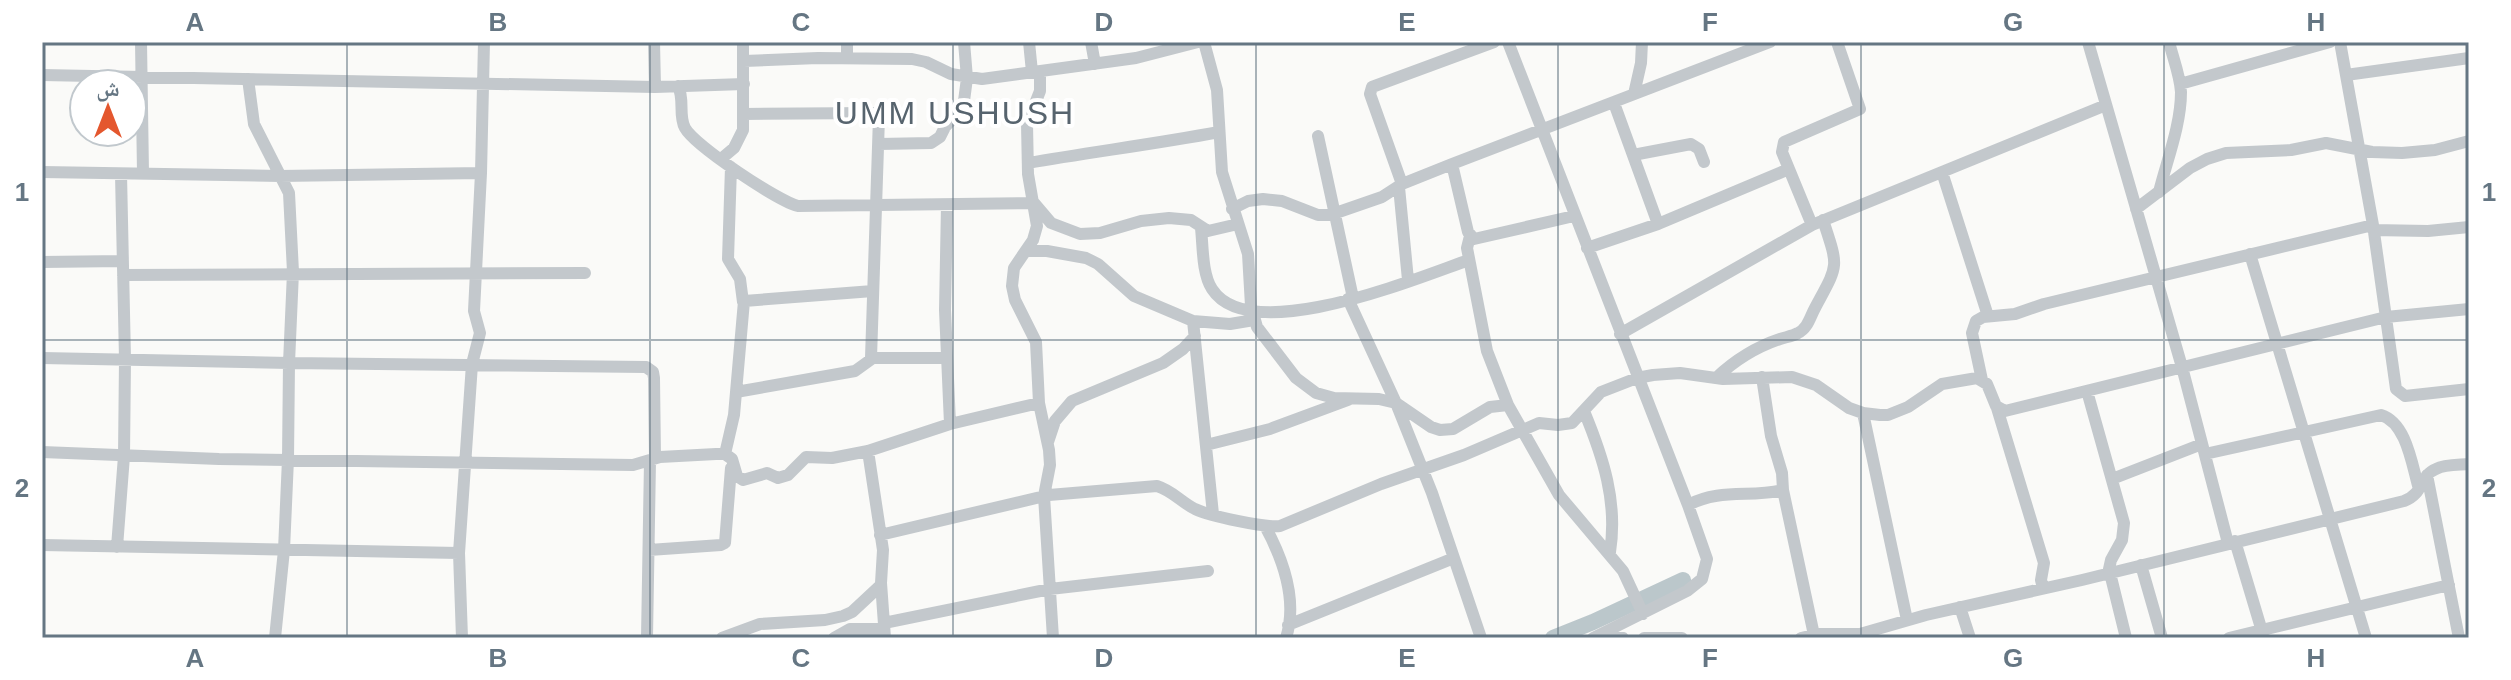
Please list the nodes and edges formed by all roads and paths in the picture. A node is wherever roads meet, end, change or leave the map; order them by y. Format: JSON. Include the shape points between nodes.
{"nodes":[{"id":1,"x":141,"y":42,"type":"edge"},
{"id":2,"x":484,"y":42,"type":"edge"},
{"id":3,"x":654,"y":42,"type":"edge"},
{"id":4,"x":743,"y":42,"type":"edge"},
{"id":5,"x":847,"y":42,"type":"edge"},
{"id":6,"x":964,"y":42,"type":"edge"},
{"id":7,"x":1029,"y":42,"type":"edge"},
{"id":8,"x":1091,"y":42,"type":"edge"},
{"id":9,"x":1198,"y":42,"type":"edge"},
{"id":10,"x":1204,"y":42,"type":"edge"},
{"id":11,"x":1494,"y":42,"type":"edge"},
{"id":12,"x":1508,"y":42,"type":"edge"},
{"id":13,"x":1642,"y":42,"type":"edge"},
{"id":14,"x":1770,"y":42,"type":"edge"},
{"id":15,"x":1837,"y":42,"type":"edge"},
{"id":16,"x":2088,"y":42,"type":"edge"},
{"id":17,"x":2169,"y":42,"type":"edge"},
{"id":18,"x":2330,"y":42,"type":"edge"},
{"id":19,"x":2340,"y":42,"type":"edge"},
{"id":20,"x":847,"y":58,"type":"junction"},
{"id":21,"x":2469,"y":58,"type":"edge"},
{"id":22,"x":744,"y":61,"type":"junction"},
{"id":23,"x":1095,"y":64,"type":"junction"},
{"id":24,"x":142,"y":68,"type":"edge"},
{"id":25,"x":1036,"y":72,"type":"junction"},
{"id":26,"x":42,"y":75,"type":"edge"},
{"id":27,"x":68,"y":75,"type":"edge"},
{"id":28,"x":2346,"y":75,"type":"junction"},
{"id":29,"x":148,"y":76,"type":"edge"},
{"id":30,"x":967,"y":78,"type":"junction"},
{"id":31,"x":248,"y":79,"type":"junction"},
{"id":32,"x":484,"y":84,"type":"junction"},
{"id":33,"x":744,"y":84,"type":"junction"},
{"id":34,"x":2180,"y":84,"type":"junction"},
{"id":35,"x":678,"y":86,"type":"junction"},
{"id":36,"x":655,"y":87,"type":"junction"},
{"id":37,"x":1634,"y":94,"type":"junction"},
{"id":38,"x":1614,"y":103,"type":"junction"},
{"id":39,"x":2106,"y":105,"type":"junction"},
{"id":40,"x":744,"y":114,"type":"junction"},
{"id":41,"x":1541,"y":129,"type":"junction"},
{"id":42,"x":1219,"y":132,"type":"junction"},
{"id":43,"x":1318,"y":136,"type":"dead end"},
{"id":44,"x":2469,"y":141,"type":"edge"},
{"id":45,"x":879,"y":144,"type":"junction"},
{"id":46,"x":143,"y":148,"type":"edge"},
{"id":47,"x":2359,"y":150,"type":"junction"},
{"id":48,"x":1633,"y":155,"type":"junction"},
{"id":49,"x":1704,"y":162,"type":"dead end"},
{"id":50,"x":726,"y":163,"type":"junction"},
{"id":51,"x":1028,"y":163,"type":"junction"},
{"id":52,"x":1452,"y":164,"type":"junction"},
{"id":53,"x":1789,"y":169,"type":"junction"},
{"id":54,"x":42,"y":172,"type":"edge"},
{"id":55,"x":1942,"y":172,"type":"junction"},
{"id":56,"x":143,"y":173,"type":"junction"},
{"id":57,"x":481,"y":173,"type":"junction"},
{"id":58,"x":121,"y":174,"type":"junction"},
{"id":59,"x":280,"y":176,"type":"junction"},
{"id":60,"x":1400,"y":186,"type":"junction"},
{"id":61,"x":2159,"y":192,"type":"junction"},
{"id":62,"x":1034,"y":203,"type":"junction"},
{"id":63,"x":947,"y":205,"type":"junction"},
{"id":64,"x":875,"y":206,"type":"junction"},
{"id":65,"x":1232,"y":209,"type":"junction"},
{"id":66,"x":2136,"y":209,"type":"junction"},
{"id":67,"x":1334,"y":214,"type":"junction"},
{"id":68,"x":1574,"y":216,"type":"junction"},
{"id":69,"x":1817,"y":222,"type":"junction"},
{"id":70,"x":1238,"y":224,"type":"junction"},
{"id":71,"x":1658,"y":224,"type":"junction"},
{"id":72,"x":2469,"y":227,"type":"edge"},
{"id":73,"x":1201,"y":228,"type":"junction"},
{"id":74,"x":2373,"y":228,"type":"junction"},
{"id":75,"x":1470,"y":236,"type":"junction"},
{"id":76,"x":1587,"y":248,"type":"junction"},
{"id":77,"x":1026,"y":251,"type":"junction"},
{"id":78,"x":2250,"y":254,"type":"junction"},
{"id":79,"x":1469,"y":260,"type":"junction"},
{"id":80,"x":42,"y":262,"type":"edge"},
{"id":81,"x":123,"y":268,"type":"junction"},
{"id":82,"x":475,"y":271,"type":"junction"},
{"id":83,"x":293,"y":272,"type":"junction"},
{"id":84,"x":585,"y":273,"type":"dead end"},
{"id":85,"x":2156,"y":276,"type":"junction"},
{"id":86,"x":1408,"y":280,"type":"junction"},
{"id":87,"x":873,"y":291,"type":"junction"},
{"id":88,"x":1351,"y":298,"type":"junction"},
{"id":89,"x":743,"y":302,"type":"junction"},
{"id":90,"x":2469,"y":309,"type":"edge"},
{"id":91,"x":1253,"y":316,"type":"junction"},
{"id":92,"x":1988,"y":316,"type":"junction"},
{"id":93,"x":2386,"y":317,"type":"junction"},
{"id":94,"x":1193,"y":321,"type":"junction"},
{"id":95,"x":1620,"y":334,"type":"junction"},
{"id":96,"x":1195,"y":336,"type":"junction"},
{"id":97,"x":2279,"y":343,"type":"junction"},
{"id":98,"x":42,"y":358,"type":"edge"},
{"id":99,"x":871,"y":358,"type":"junction"},
{"id":100,"x":946,"y":358,"type":"junction"},
{"id":101,"x":125,"y":359,"type":"junction"},
{"id":102,"x":289,"y":363,"type":"junction"},
{"id":103,"x":472,"y":364,"type":"junction"},
{"id":104,"x":2182,"y":367,"type":"junction"},
{"id":105,"x":1762,"y":377,"type":"junction"},
{"id":106,"x":1637,"y":378,"type":"junction"},
{"id":107,"x":1716,"y":378,"type":"junction"},
{"id":108,"x":1982,"y":380,"type":"junction"},
{"id":109,"x":2469,"y":389,"type":"edge"},
{"id":110,"x":2087,"y":391,"type":"junction"},
{"id":111,"x":736,"y":392,"type":"junction"},
{"id":112,"x":1352,"y":398,"type":"junction"},
{"id":113,"x":1039,"y":403,"type":"junction"},
{"id":114,"x":1396,"y":403,"type":"junction"},
{"id":115,"x":1508,"y":405,"type":"junction"},
{"id":116,"x":1997,"y":408,"type":"junction"},
{"id":117,"x":1584,"y":411,"type":"junction"},
{"id":118,"x":1863,"y":413,"type":"junction"},
{"id":119,"x":950,"y":424,"type":"junction"},
{"id":120,"x":1524,"y":430,"type":"junction"},
{"id":121,"x":2304,"y":431,"type":"junction"},
{"id":122,"x":1048,"y":442,"type":"junction"},
{"id":123,"x":1206,"y":445,"type":"junction"},
{"id":124,"x":2203,"y":449,"type":"junction"},
{"id":125,"x":868,"y":451,"type":"junction"},
{"id":126,"x":42,"y":452,"type":"edge"},
{"id":127,"x":124,"y":456,"type":"junction"},
{"id":128,"x":728,"y":457,"type":"junction"},
{"id":129,"x":288,"y":459,"type":"junction"},
{"id":130,"x":652,"y":460,"type":"junction"},
{"id":131,"x":464,"y":462,"type":"junction"},
{"id":132,"x":2469,"y":464,"type":"edge"},
{"id":133,"x":1423,"y":469,"type":"junction"},
{"id":134,"x":2427,"y":475,"type":"junction"},
{"id":135,"x":2112,"y":479,"type":"junction"},
{"id":136,"x":1783,"y":490,"type":"junction"},
{"id":137,"x":2420,"y":490,"type":"junction"},
{"id":138,"x":1044,"y":496,"type":"junction"},
{"id":139,"x":1688,"y":505,"type":"junction"},
{"id":140,"x":1213,"y":514,"type":"junction"},
{"id":141,"x":2330,"y":518,"type":"junction"},
{"id":142,"x":1265,"y":526,"type":"junction"},
{"id":143,"x":880,"y":535,"type":"junction"},
{"id":144,"x":2232,"y":542,"type":"junction"},
{"id":145,"x":42,"y":545,"type":"edge"},
{"id":146,"x":117,"y":547,"type":"junction"},
{"id":147,"x":284,"y":550,"type":"junction"},
{"id":148,"x":649,"y":550,"type":"junction"},
{"id":149,"x":1610,"y":552,"type":"junction"},
{"id":150,"x":459,"y":553,"type":"junction"},
{"id":151,"x":1454,"y":558,"type":"junction"},
{"id":152,"x":2141,"y":565,"type":"junction"},
{"id":153,"x":1208,"y":571,"type":"dead end"},
{"id":154,"x":2109,"y":573,"type":"junction"},
{"id":155,"x":881,"y":585,"type":"junction"},
{"id":156,"x":2449,"y":585,"type":"junction"},
{"id":157,"x":2043,"y":588,"type":"junction"},
{"id":158,"x":1050,"y":589,"type":"junction"},
{"id":159,"x":1960,"y":607,"type":"junction"},
{"id":160,"x":2357,"y":607,"type":"junction"},
{"id":161,"x":1643,"y":614,"type":"junction"},
{"id":162,"x":2469,"y":617,"type":"edge"},
{"id":163,"x":2455,"y":618,"type":"junction"},
{"id":164,"x":1907,"y":620,"type":"junction"},
{"id":165,"x":884,"y":630,"type":"edge"},
{"id":166,"x":1287,"y":631,"type":"edge"},
{"id":167,"x":2263,"y":634,"type":"edge"},
{"id":168,"x":1598,"y":636,"type":"edge"},
{"id":169,"x":1861,"y":636,"type":"edge"},
{"id":170,"x":1807,"y":637,"type":"edge"},
{"id":171,"x":275,"y":638,"type":"edge"},
{"id":172,"x":462,"y":638,"type":"edge"},
{"id":173,"x":647,"y":638,"type":"edge"},
{"id":174,"x":722,"y":638,"type":"edge"},
{"id":175,"x":834,"y":638,"type":"edge"},
{"id":176,"x":1053,"y":638,"type":"edge"},
{"id":177,"x":1481,"y":638,"type":"edge"},
{"id":178,"x":1623,"y":638,"type":"edge"},
{"id":179,"x":1644,"y":638,"type":"edge"},
{"id":180,"x":1675,"y":638,"type":"edge"},
{"id":181,"x":1682,"y":638,"type":"edge"},
{"id":182,"x":1970,"y":638,"type":"edge"},
{"id":183,"x":2126,"y":638,"type":"edge"},
{"id":184,"x":2162,"y":638,"type":"edge"},
{"id":185,"x":2229,"y":638,"type":"edge"},
{"id":186,"x":2366,"y":638,"type":"edge"},
{"id":187,"x":2459,"y":638,"type":"edge"}],
"edges":[{"from":1,"to":24,"type":"street"},
{"from":2,"to":32,"type":"street"},
{"from":3,"to":36,"type":"street"},
{"from":4,"to":22,"type":"street"},
{"from":5,"to":20,"type":"street"},
{"from":6,"to":30,"type":"street"},
{"from":7,"to":25,"type":"street"},
{"from":8,"to":23,"type":"street"},
{"from":9,"to":23,"type":"street"},
{"from":10,"to":42,"type":"street","via":[[1217,90]]},
{"from":11,"to":60,"type":"street","via":[[1372,87]]},
{"from":12,"to":41,"type":"street"},
{"from":13,"to":37,"type":"street"},
{"from":14,"to":37,"type":"street"},
{"from":15,"to":53,"type":"street","via":[[1860,109],[1784,142]]},
{"from":16,"to":39,"type":"street"},
{"from":17,"to":34,"type":"street"},
{"from":18,"to":34,"type":"street"},
{"from":19,"to":28,"type":"street"},
{"from":20,"to":22,"type":"street"},
{"from":20,"to":30,"type":"street","via":[[912,59]]},
{"from":21,"to":28,"type":"street"},
{"from":22,"to":33,"type":"street"},
{"from":23,"to":25,"type":"street"},
{"from":25,"to":30,"type":"street"},
{"from":25,"to":51,"type":"street","via":[[1040,91],[1027,124]]},
{"from":26,"to":27,"type":"street"},
{"from":28,"to":47,"type":"street"},
{"from":29,"to":31,"type":"street"},
{"from":30,"to":45,"type":"street","via":[[960,111],[935,142]]},
{"from":31,"to":32,"type":"street"},
{"from":31,"to":59,"type":"street","via":[[254,124]]},
{"from":32,"to":36,"type":"street"},
{"from":32,"to":57,"type":"street"},
{"from":33,"to":35,"type":"street"},
{"from":33,"to":40,"type":"street"},
{"from":34,"to":61,"type":"street","via":[[2178,118]]},
{"from":35,"to":36,"type":"street"},
{"from":35,"to":50,"type":"street","via":[[686,130]]},
{"from":37,"to":38,"type":"street"},
{"from":38,"to":41,"type":"street"},
{"from":38,"to":48,"type":"street"},
{"from":39,"to":55,"type":"street"},
{"from":39,"to":66,"type":"street"},
{"from":40,"to":45,"type":"street","via":[[874,113],[880,122]]},
{"from":40,"to":50,"type":"street","via":[[741,136]]},
{"from":41,"to":52,"type":"street"},
{"from":41,"to":68,"type":"street"},
{"from":42,"to":51,"type":"street"},
{"from":42,"to":65,"type":"street"},
{"from":43,"to":67,"type":"street"},
{"from":44,"to":47,"type":"street","via":[[2418,152]]},
{"from":45,"to":64,"type":"street"},
{"from":46,"to":56,"type":"street"},
{"from":47,"to":61,"type":"street","via":[[2326,143],[2226,153],[2198,163]]},
{"from":47,"to":74,"type":"street"},
{"from":48,"to":49,"type":"street","via":[[1691,144]]},
{"from":48,"to":71,"type":"street"},
{"from":50,"to":64,"type":"street","via":[[787,203]]},
{"from":50,"to":89,"type":"street","via":[[728,259],[740,279]]},
{"from":51,"to":62,"type":"street"},
{"from":52,"to":60,"type":"street"},
{"from":52,"to":75,"type":"street"},
{"from":53,"to":69,"type":"street"},
{"from":53,"to":71,"type":"street"},
{"from":54,"to":58,"type":"street"},
{"from":55,"to":69,"type":"street"},
{"from":55,"to":92,"type":"street"},
{"from":56,"to":58,"type":"street"},
{"from":56,"to":59,"type":"street"},
{"from":57,"to":59,"type":"street"},
{"from":57,"to":82,"type":"street"},
{"from":58,"to":81,"type":"street"},
{"from":59,"to":83,"type":"street","via":[[289,193]]},
{"from":60,"to":67,"type":"street"},
{"from":60,"to":86,"type":"street"},
{"from":61,"to":66,"type":"street"},
{"from":62,"to":63,"type":"street"},
{"from":62,"to":73,"type":"street","via":[[1051,223],[1080,234],[1169,218],[1191,220]]},
{"from":62,"to":77,"type":"street","via":[[1037,226]]},
{"from":63,"to":64,"type":"street"},
{"from":63,"to":100,"type":"street"},
{"from":64,"to":87,"type":"street"},
{"from":65,"to":67,"type":"street","via":[[1263,199],[1318,215]]},
{"from":65,"to":70,"type":"street"},
{"from":66,"to":85,"type":"street"},
{"from":67,"to":88,"type":"street"},
{"from":68,"to":75,"type":"street"},
{"from":68,"to":76,"type":"street"},
{"from":69,"to":95,"type":"street"},
{"from":69,"to":107,"type":"street","via":[[1834,254],[1835,270],[1806,327],[1751,352]]},
{"from":70,"to":73,"type":"street"},
{"from":70,"to":91,"type":"street","via":[[1250,267]]},
{"from":71,"to":76,"type":"street"},
{"from":72,"to":74,"type":"street","via":[[2410,232]]},
{"from":73,"to":91,"type":"street","via":[[1212,289]]},
{"from":74,"to":78,"type":"street"},
{"from":74,"to":93,"type":"street"},
{"from":75,"to":79,"type":"street"},
{"from":76,"to":95,"type":"street"},
{"from":77,"to":94,"type":"street","via":[[1086,258],[1134,296]]},
{"from":77,"to":113,"type":"street","via":[[1014,268],[1012,286],[1036,342]]},
{"from":78,"to":85,"type":"street"},
{"from":78,"to":97,"type":"street"},
{"from":79,"to":86,"type":"street"},
{"from":79,"to":115,"type":"street","via":[[1487,351]]},
{"from":80,"to":81,"type":"street"},
{"from":81,"to":83,"type":"street"},
{"from":81,"to":101,"type":"street"},
{"from":82,"to":83,"type":"street"},
{"from":82,"to":84,"type":"street"},
{"from":82,"to":103,"type":"street","via":[[474,311],[480,333]]},
{"from":83,"to":102,"type":"street"},
{"from":85,"to":92,"type":"street","via":[[2015,314]]},
{"from":85,"to":104,"type":"street"},
{"from":86,"to":88,"type":"street"},
{"from":87,"to":89,"type":"street"},
{"from":87,"to":99,"type":"street"},
{"from":88,"to":91,"type":"street"},
{"from":88,"to":114,"type":"street"},
{"from":89,"to":111,"type":"street"},
{"from":90,"to":93,"type":"street"},
{"from":91,"to":94,"type":"street","via":[[1230,324]]},
{"from":91,"to":112,"type":"street","via":[[1302,384],[1322,395]]},
{"from":92,"to":108,"type":"street","via":[[1972,330]]},
{"from":93,"to":97,"type":"street"},
{"from":93,"to":109,"type":"street","via":[[2397,392],[2405,396]]},
{"from":94,"to":96,"type":"street"},
{"from":95,"to":106,"type":"street"},
{"from":96,"to":122,"type":"street","via":[[1163,363],[1072,401],[1055,421]]},
{"from":96,"to":123,"type":"street"},
{"from":97,"to":104,"type":"street"},
{"from":97,"to":121,"type":"street"},
{"from":98,"to":101,"type":"street"},
{"from":99,"to":100,"type":"street"},
{"from":99,"to":111,"type":"street","via":[[855,371]]},
{"from":100,"to":119,"type":"street"},
{"from":101,"to":102,"type":"street"},
{"from":101,"to":127,"type":"street"},
{"from":102,"to":103,"type":"street"},
{"from":102,"to":129,"type":"street"},
{"from":103,"to":130,"type":"street","via":[[648,368],[654,378]]},
{"from":103,"to":131,"type":"street"},
{"from":104,"to":110,"type":"street"},
{"from":104,"to":124,"type":"street"},
{"from":105,"to":107,"type":"street"},
{"from":105,"to":118,"type":"street","via":[[1808,382]]},
{"from":105,"to":136,"type":"street"},
{"from":106,"to":107,"type":"street","via":[[1680,373]]},
{"from":106,"to":117,"type":"street","via":[[1601,392]]},
{"from":106,"to":139,"type":"street"},
{"from":108,"to":116,"type":"street"},
{"from":108,"to":118,"type":"street","via":[[1942,384],[1888,415]]},
{"from":110,"to":116,"type":"street","via":[[2005,411]]},
{"from":110,"to":135,"type":"street"},
{"from":111,"to":128,"type":"street"},
{"from":112,"to":114,"type":"street"},
{"from":112,"to":123,"type":"street","via":[[1270,429]]},
{"from":113,"to":119,"type":"street"},
{"from":113,"to":122,"type":"street"},
{"from":114,"to":115,"type":"street","via":[[1444,431],[1490,407]]},
{"from":114,"to":133,"type":"street"},
{"from":115,"to":120,"type":"street"},
{"from":116,"to":157,"type":"street","via":[[2044,563]]},
{"from":117,"to":120,"type":"street","via":[[1568,424],[1543,422]]},
{"from":117,"to":149,"type":"street","via":[[1611,491]]},
{"from":118,"to":164,"type":"street"},
{"from":119,"to":125,"type":"street"},
{"from":120,"to":133,"type":"street"},
{"from":120,"to":149,"type":"street","via":[[1559,495]]},
{"from":121,"to":124,"type":"street"},
{"from":121,"to":137,"type":"street","via":[[2381,415],[2389,418],[2401,430]]},
{"from":121,"to":141,"type":"street"},
{"from":122,"to":138,"type":"street"},
{"from":123,"to":140,"type":"street"},
{"from":124,"to":135,"type":"street"},
{"from":124,"to":144,"type":"street"},
{"from":125,"to":128,"type":"street","via":[[806,457],[778,478],[767,473],[741,479]]},
{"from":125,"to":143,"type":"street"},
{"from":126,"to":127,"type":"street"},
{"from":127,"to":129,"type":"street"},
{"from":127,"to":146,"type":"street"},
{"from":128,"to":130,"type":"street"},
{"from":128,"to":148,"type":"street","via":[[725,543]]},
{"from":129,"to":131,"type":"street"},
{"from":129,"to":147,"type":"street"},
{"from":130,"to":131,"type":"street","via":[[633,465]]},
{"from":130,"to":148,"type":"street"},
{"from":131,"to":150,"type":"street"},
{"from":132,"to":134,"type":"street","via":[[2440,467]]},
{"from":133,"to":142,"type":"street","via":[[1285,524]]},
{"from":133,"to":151,"type":"street"},
{"from":134,"to":137,"type":"street"},
{"from":134,"to":156,"type":"street"},
{"from":135,"to":154,"type":"street","via":[[2124,529]]},
{"from":136,"to":139,"type":"street","via":[[1727,493]]},
{"from":136,"to":170,"type":"street"},
{"from":137,"to":141,"type":"street","via":[[2408,500]]},
{"from":138,"to":140,"type":"street","via":[[1157,486]]},
{"from":138,"to":143,"type":"street"},
{"from":138,"to":158,"type":"street"},
{"from":139,"to":161,"type":"street","via":[[1707,559],[1702,579]]},
{"from":140,"to":142,"type":"street"},
{"from":141,"to":144,"type":"street"},
{"from":141,"to":160,"type":"street"},
{"from":142,"to":166,"type":"street","via":[[1285,575]]},
{"from":143,"to":155,"type":"street"},
{"from":144,"to":152,"type":"street"},
{"from":144,"to":167,"type":"street"},
{"from":145,"to":146,"type":"street"},
{"from":146,"to":147,"type":"street"},
{"from":147,"to":150,"type":"street"},
{"from":147,"to":171,"type":"street"},
{"from":148,"to":173,"type":"street"},
{"from":149,"to":161,"type":"street"},
{"from":150,"to":172,"type":"street"},
{"from":151,"to":166,"type":"street"},
{"from":151,"to":177,"type":"street"},
{"from":152,"to":154,"type":"street"},
{"from":152,"to":184,"type":"street"},
{"from":153,"to":158,"type":"street"},
{"from":154,"to":157,"type":"street"},
{"from":154,"to":183,"type":"street"},
{"from":155,"to":165,"type":"street"},
{"from":155,"to":174,"type":"street","via":[[843,616],[760,624]]},
{"from":156,"to":160,"type":"street"},
{"from":156,"to":163,"type":"street"},
{"from":157,"to":159,"type":"street"},
{"from":158,"to":165,"type":"street"},
{"from":158,"to":176,"type":"street"},
{"from":159,"to":164,"type":"street"},
{"from":159,"to":182,"type":"street"},
{"from":160,"to":167,"type":"street"},
{"from":160,"to":186,"type":"street"},
{"from":161,"to":168,"type":"street"},
{"from":162,"to":163,"type":"street"},
{"from":163,"to":187,"type":"street"},
{"from":164,"to":169,"type":"street"},
{"from":165,"to":175,"type":"street","via":[[850,629]]},
{"from":167,"to":185,"type":"street"},
{"from":168,"to":178,"type":"street"},
{"from":169,"to":170,"type":"street"},
{"from":179,"to":180,"type":"street"},
{"from":180,"to":181,"type":"street"}]}
